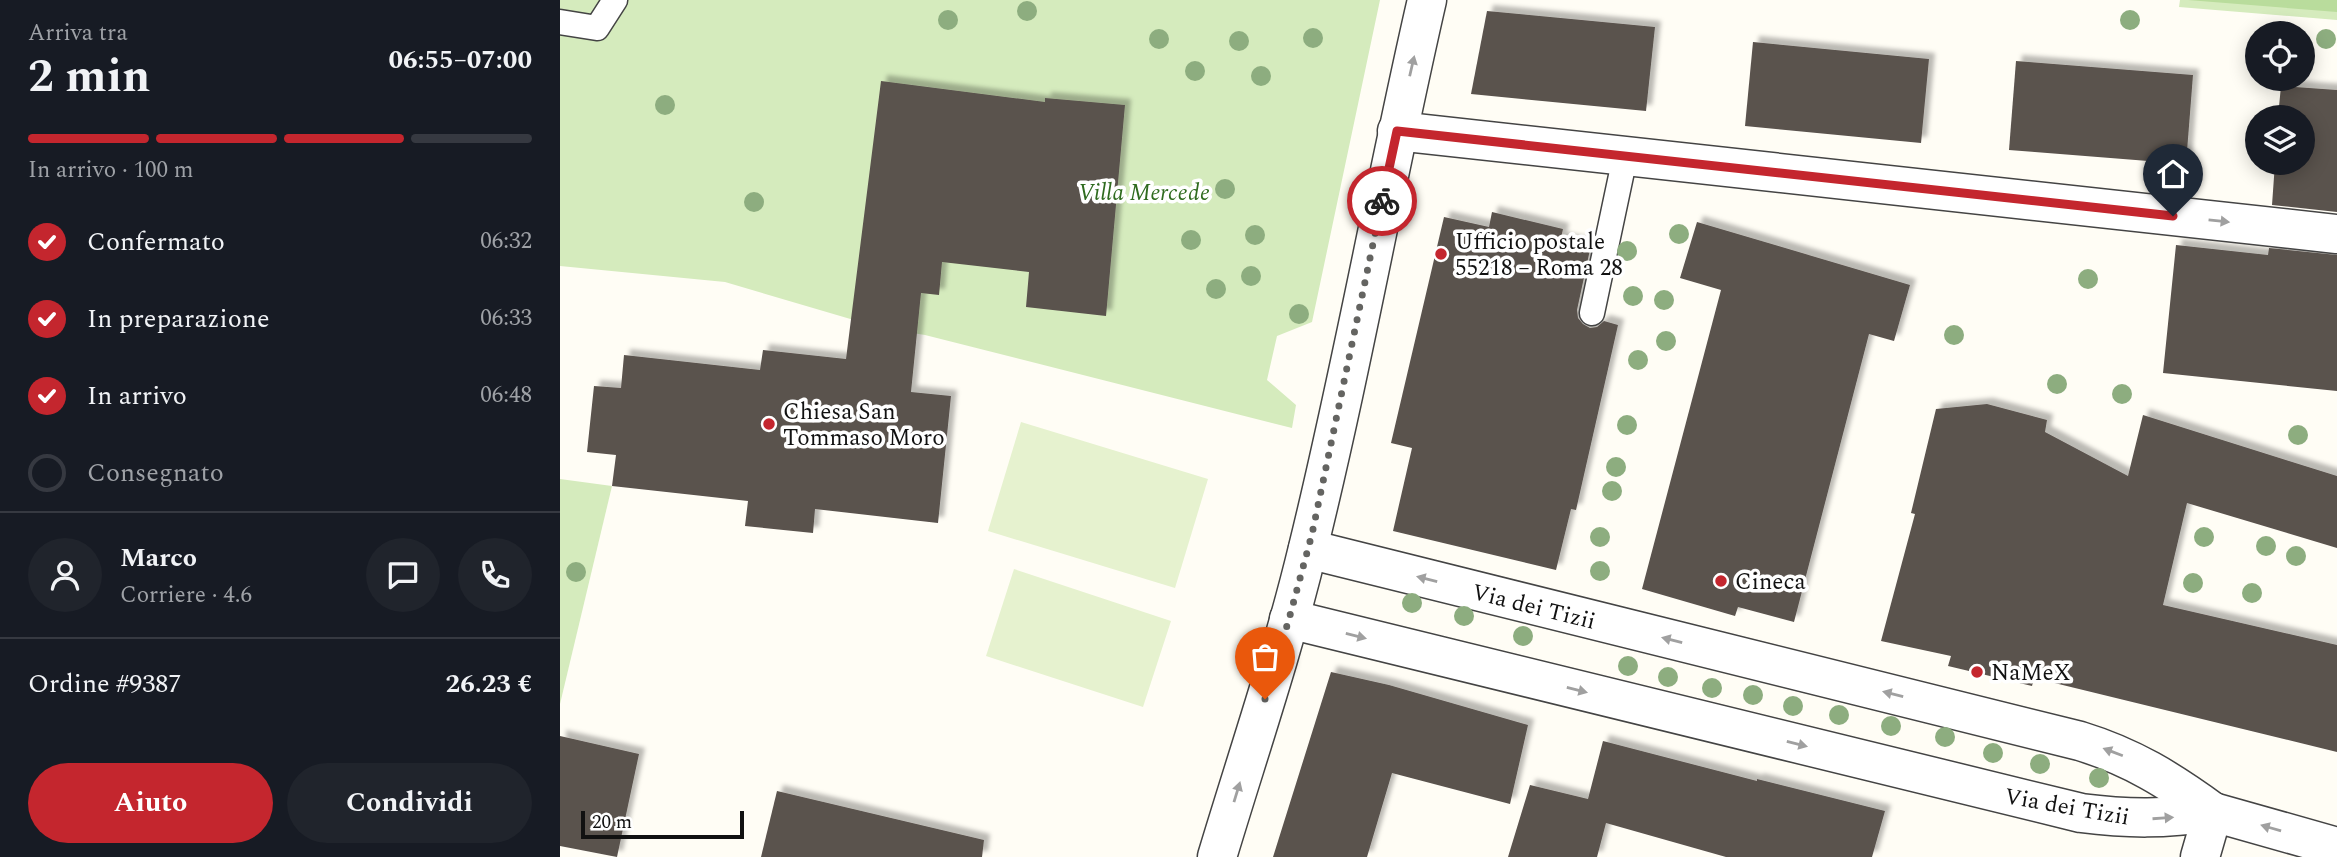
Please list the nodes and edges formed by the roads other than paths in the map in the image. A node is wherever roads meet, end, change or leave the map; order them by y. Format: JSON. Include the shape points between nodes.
{"nodes":[{"id":1,"x":615,"y":0,"type":"edge"},
{"id":2,"x":1427,"y":0,"type":"edge"},
{"id":3,"x":560,"y":22,"type":"edge"},
{"id":4,"x":1397,"y":131,"type":"junction"},
{"id":5,"x":1625,"y":157,"type":"junction"},
{"id":6,"x":2337,"y":234,"type":"edge"},
{"id":7,"x":1592,"y":313,"type":"dead end"},
{"id":8,"x":1308,"y":549,"type":"junction"},
{"id":9,"x":1289,"y":619,"type":"junction"},
{"id":10,"x":2213,"y":812,"type":"junction"},
{"id":11,"x":2337,"y":847,"type":"edge"},
{"id":12,"x":1217,"y":857,"type":"edge"},
{"id":13,"x":2200,"y":857,"type":"edge"}],
"edges":[{"from":1,"to":3,"type":"lane","via":[[597,28]]},
{"from":4,"to":2,"type":"street","one_way":true},
{"from":4,"to":5,"type":"street"},
{"from":4,"to":8,"type":"street"},
{"from":5,"to":6,"type":"street","one_way":true},
{"from":5,"to":7,"type":"lane"},
{"from":8,"to":9,"type":"street"},
{"from":10,"to":8,"type":"street","name":"Via dei Tizii","one_way":true,"via":[[2152,770],[2080,741]]},
{"from":9,"to":10,"type":"street","name":"Via dei Tizii","one_way":true,"via":[[2068,811],[2138,819]]},
{"from":12,"to":9,"type":"street","one_way":true},
{"from":11,"to":10,"type":"street","one_way":true},
{"from":10,"to":13,"type":"street"}]}
